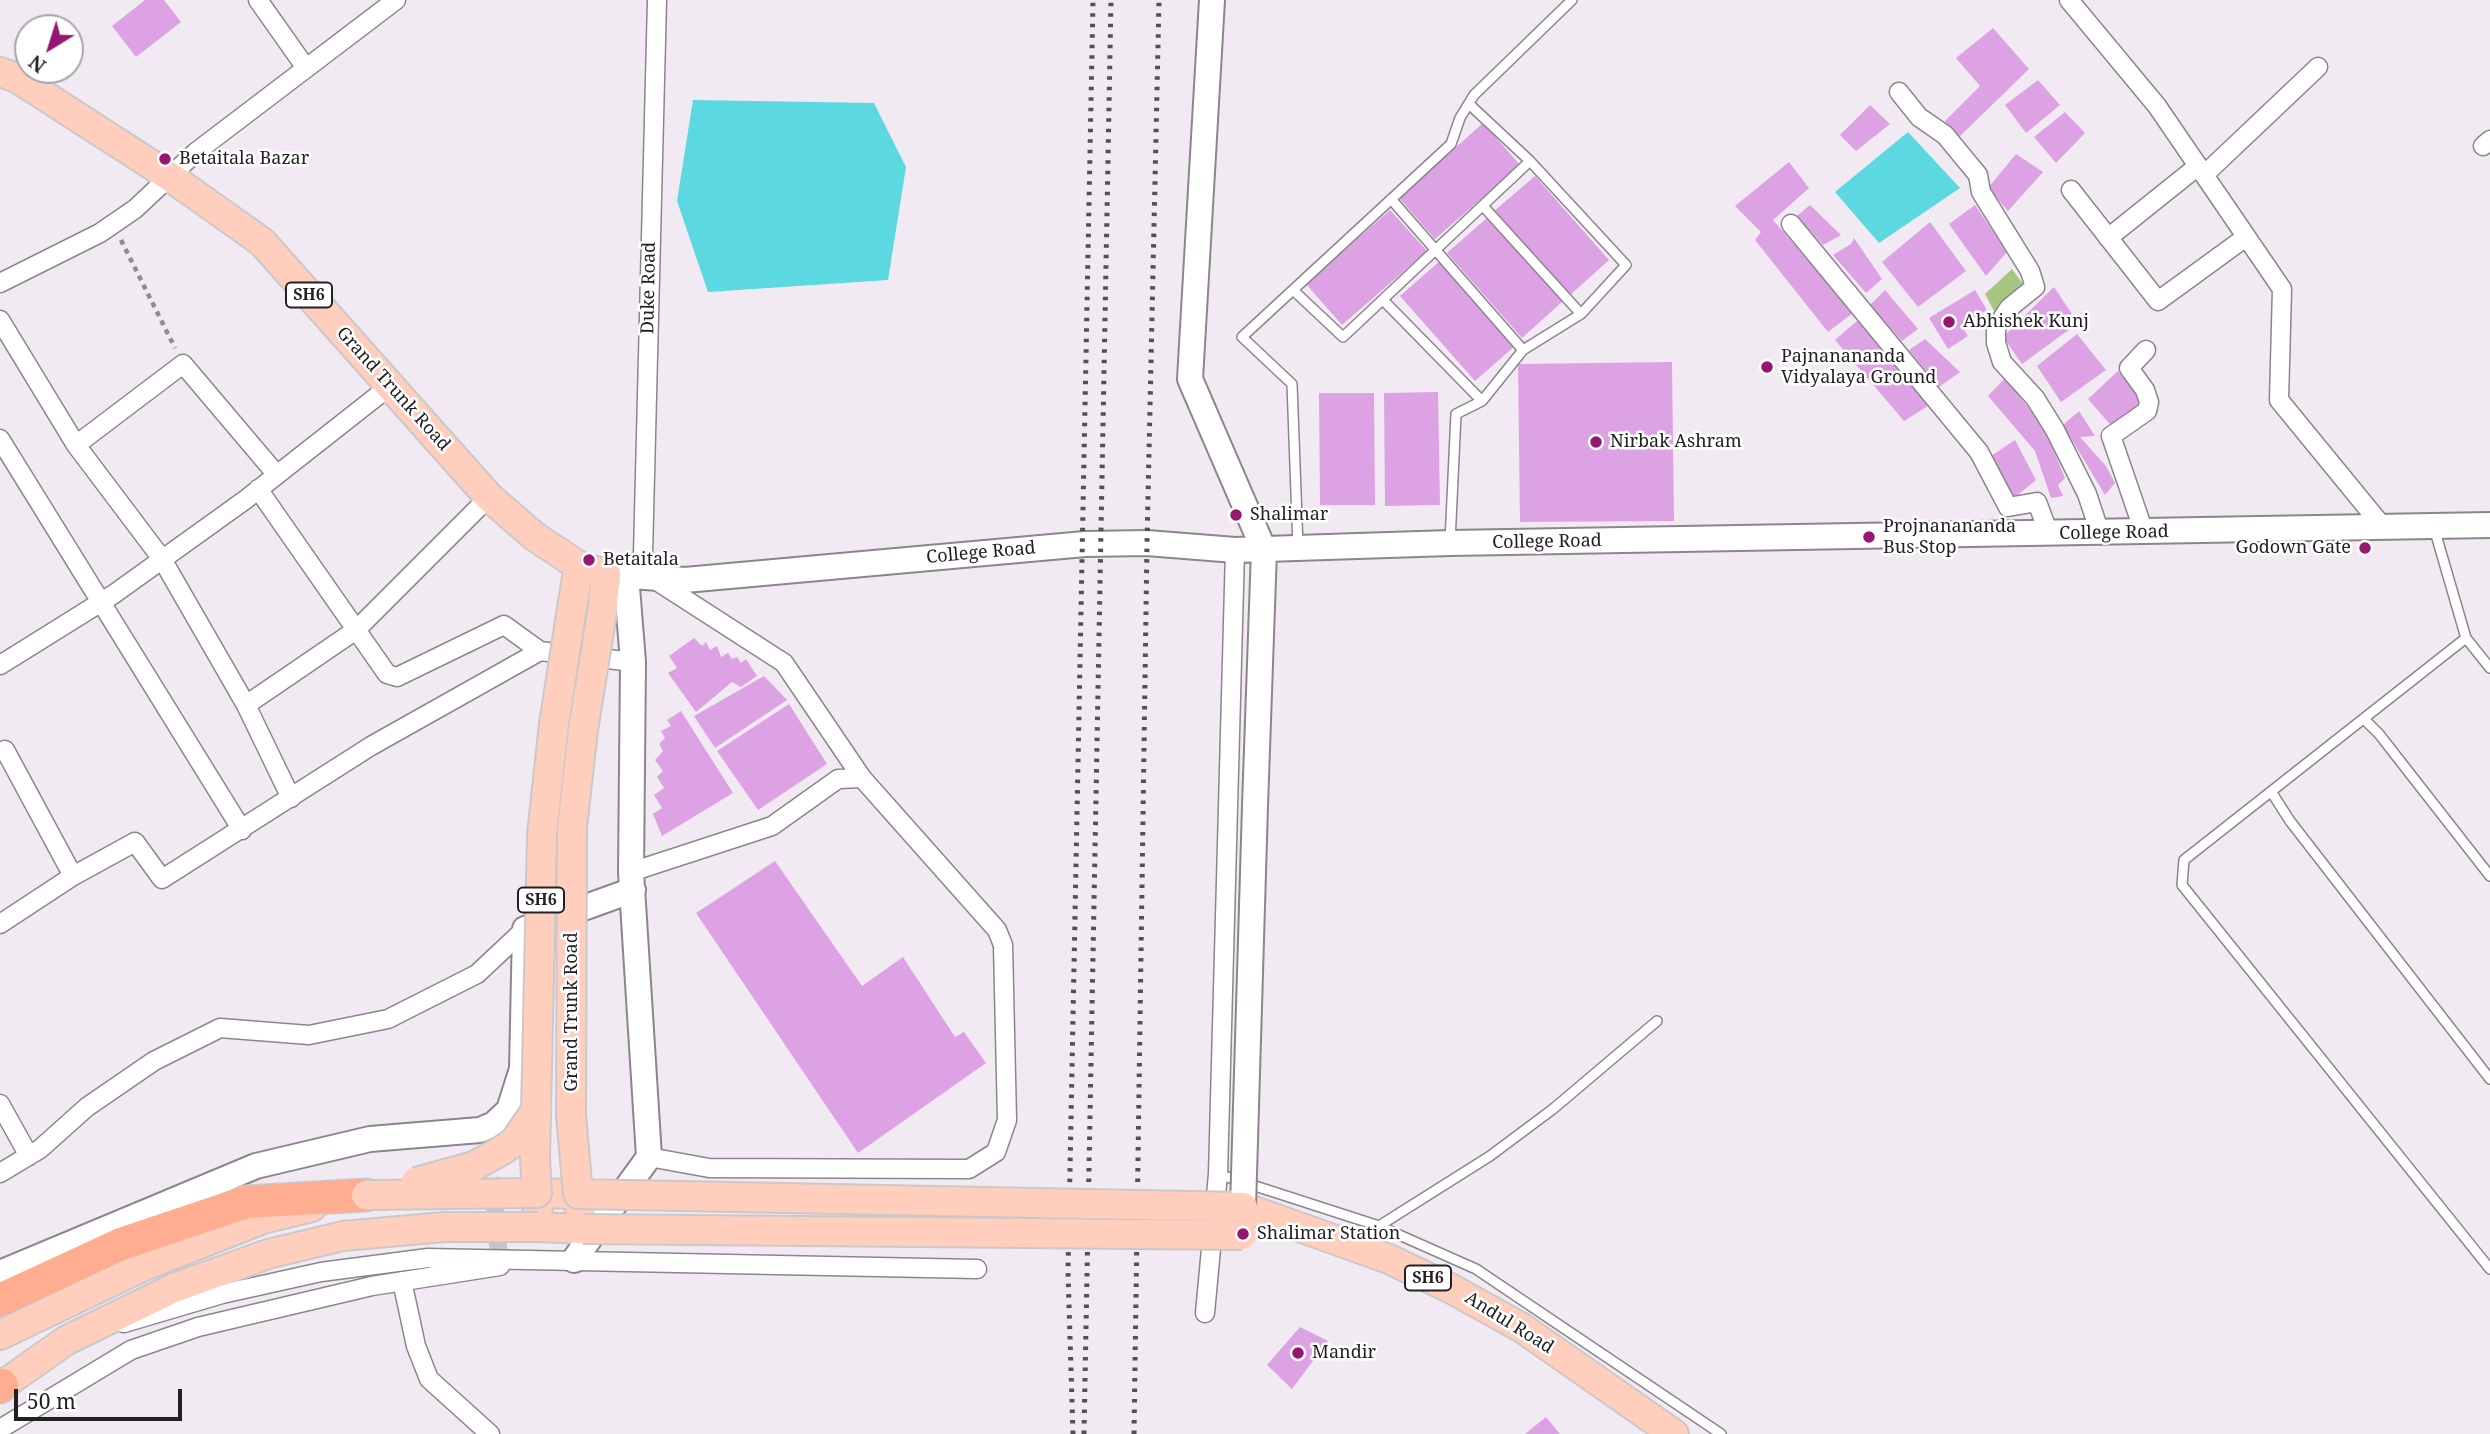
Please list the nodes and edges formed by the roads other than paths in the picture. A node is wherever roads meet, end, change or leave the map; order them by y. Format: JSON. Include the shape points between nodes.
{"nodes":[{"id":1,"x":258,"y":0,"type":"edge"},
{"id":2,"x":396,"y":0,"type":"edge"},
{"id":3,"x":657,"y":0,"type":"edge"},
{"id":4,"x":1213,"y":0,"type":"edge"},
{"id":5,"x":1572,"y":0,"type":"edge"},
{"id":6,"x":2069,"y":0,"type":"edge"},
{"id":7,"x":2318,"y":67,"type":"dead end"},
{"id":8,"x":306,"y":68,"type":"junction"},
{"id":9,"x":0,"y":72,"type":"edge"},
{"id":10,"x":1899,"y":92,"type":"dead end"},
{"id":11,"x":1469,"y":104,"type":"junction"},
{"id":12,"x":1530,"y":161,"type":"junction"},
{"id":13,"x":2201,"y":170,"type":"junction"},
{"id":14,"x":169,"y":176,"type":"junction"},
{"id":15,"x":2071,"y":190,"type":"dead end"},
{"id":16,"x":1391,"y":199,"type":"junction"},
{"id":17,"x":1483,"y":206,"type":"junction"},
{"id":18,"x":1791,"y":224,"type":"dead end"},
{"id":19,"x":2246,"y":237,"type":"junction"},
{"id":20,"x":2108,"y":238,"type":"junction"},
{"id":21,"x":1437,"y":251,"type":"junction"},
{"id":22,"x":0,"y":283,"type":"edge"},
{"id":23,"x":1293,"y":290,"type":"junction"},
{"id":24,"x":1384,"y":301,"type":"junction"},
{"id":25,"x":1581,"y":314,"type":"junction"},
{"id":26,"x":0,"y":320,"type":"edge"},
{"id":27,"x":1523,"y":350,"type":"junction"},
{"id":28,"x":2146,"y":350,"type":"dead end"},
{"id":29,"x":390,"y":386,"type":"junction"},
{"id":30,"x":1482,"y":401,"type":"junction"},
{"id":31,"x":0,"y":439,"type":"edge"},
{"id":32,"x":76,"y":445,"type":"junction"},
{"id":33,"x":277,"y":475,"type":"junction"},
{"id":34,"x":258,"y":489,"type":"junction"},
{"id":35,"x":489,"y":497,"type":"junction"},
{"id":36,"x":2490,"y":525,"type":"edge"},
{"id":37,"x":2434,"y":526,"type":"junction"},
{"id":38,"x":2383,"y":527,"type":"junction"},
{"id":39,"x":2144,"y":532,"type":"junction"},
{"id":40,"x":2100,"y":533,"type":"junction"},
{"id":41,"x":2049,"y":534,"type":"junction"},
{"id":42,"x":1450,"y":543,"type":"junction"},
{"id":43,"x":1298,"y":549,"type":"junction"},
{"id":44,"x":1235,"y":550,"type":"junction"},
{"id":45,"x":1264,"y":550,"type":"junction"},
{"id":46,"x":162,"y":559,"type":"junction"},
{"id":47,"x":579,"y":566,"type":"junction"},
{"id":48,"x":627,"y":575,"type":"junction"},
{"id":49,"x":102,"y":602,"type":"junction"},
{"id":50,"x":356,"y":630,"type":"junction"},
{"id":51,"x":2466,"y":638,"type":"junction"},
{"id":52,"x":540,"y":651,"type":"junction"},
{"id":53,"x":633,"y":662,"type":"junction"},
{"id":54,"x":0,"y":665,"type":"edge"},
{"id":55,"x":2490,"y":668,"type":"edge"},
{"id":56,"x":246,"y":705,"type":"junction"},
{"id":57,"x":2364,"y":719,"type":"junction"},
{"id":58,"x":2,"y":748,"type":"edge"},
{"id":59,"x":862,"y":778,"type":"junction"},
{"id":60,"x":2272,"y":793,"type":"junction"},
{"id":61,"x":290,"y":798,"type":"junction"},
{"id":62,"x":242,"y":830,"type":"junction"},
{"id":63,"x":73,"y":876,"type":"junction"},
{"id":64,"x":2490,"y":876,"type":"edge"},
{"id":65,"x":632,"y":881,"type":"junction"},
{"id":66,"x":0,"y":924,"type":"edge"},
{"id":67,"x":525,"y":929,"type":"junction"},
{"id":68,"x":1657,"y":1021,"type":"dead end"},
{"id":69,"x":2490,"y":1079,"type":"edge"},
{"id":70,"x":0,"y":1104,"type":"edge"},
{"id":71,"x":537,"y":1109,"type":"junction"},
{"id":72,"x":29,"y":1156,"type":"junction"},
{"id":73,"x":649,"y":1157,"type":"junction"},
{"id":74,"x":0,"y":1172,"type":"edge"},
{"id":75,"x":1219,"y":1174,"type":"junction"},
{"id":76,"x":537,"y":1194,"type":"junction"},
{"id":77,"x":578,"y":1194,"type":"junction"},
{"id":78,"x":366,"y":1195,"type":"junction"},
{"id":79,"x":1243,"y":1206,"type":"junction"},
{"id":80,"x":1379,"y":1226,"type":"junction"},
{"id":81,"x":538,"y":1227,"type":"junction"},
{"id":82,"x":583,"y":1228,"type":"junction"},
{"id":83,"x":1242,"y":1235,"type":"junction"},
{"id":84,"x":1329,"y":1239,"type":"junction"},
{"id":85,"x":528,"y":1259,"type":"junction"},
{"id":86,"x":574,"y":1260,"type":"junction"},
{"id":87,"x":977,"y":1269,"type":"dead end"},
{"id":88,"x":2490,"y":1269,"type":"edge"},
{"id":89,"x":0,"y":1273,"type":"edge"},
{"id":90,"x":402,"y":1281,"type":"junction"},
{"id":91,"x":0,"y":1300,"type":"edge"},
{"id":92,"x":1205,"y":1313,"type":"dead end"},
{"id":93,"x":0,"y":1335,"type":"edge"},
{"id":94,"x":67,"y":1340,"type":"junction"},
{"id":95,"x":1,"y":1386,"type":"edge"},
{"id":96,"x":0,"y":1429,"type":"edge"},
{"id":97,"x":490,"y":1434,"type":"edge"},
{"id":98,"x":1674,"y":1434,"type":"edge"},
{"id":99,"x":1721,"y":1434,"type":"edge"}],
"edges":[{"from":1,"to":8,"type":"street"},
{"from":2,"to":8,"type":"street"},
{"from":3,"to":48,"type":"street","name":"Duke Road","via":[[643,554]]},
{"from":4,"to":45,"type":"street","via":[[1190,380]]},
{"from":5,"to":11,"type":"lane"},
{"from":6,"to":13,"type":"street","via":[[2157,106]]},
{"from":7,"to":13,"type":"street"},
{"from":8,"to":14,"type":"street"},
{"from":9,"to":14,"type":"main road","name":"Grand Trunk Road","number":"SH6","via":[[17,78]]},
{"from":10,"to":40,"type":"street","via":[[1920,117],[1945,135],[1978,175],[1980,192],[2030,271],[2035,287],[2009,308],[1996,328],[1996,343],[2002,362],[2035,398],[2055,429],[2087,494]]},
{"from":11,"to":12,"type":"lane"},
{"from":11,"to":16,"type":"lane","via":[[1451,144]]},
{"from":12,"to":17,"type":"lane"},
{"from":12,"to":25,"type":"lane","via":[[1626,265]]},
{"from":13,"to":19,"type":"street"},
{"from":13,"to":20,"type":"street"},
{"from":14,"to":22,"type":"street","via":[[113,224]]},
{"from":14,"to":29,"type":"main road","name":"Grand Trunk Road","number":"SH6","via":[[262,242]]},
{"from":15,"to":20,"type":"street"},
{"from":16,"to":21,"type":"lane"},
{"from":16,"to":23,"type":"lane"},
{"from":17,"to":21,"type":"lane"},
{"from":17,"to":25,"type":"lane"},
{"from":18,"to":41,"type":"street","via":[[1979,452],[2008,506],[2037,502]]},
{"from":19,"to":20,"type":"street","via":[[2158,301]]},
{"from":19,"to":38,"type":"street","via":[[2282,289],[2279,400]]},
{"from":21,"to":24,"type":"lane"},
{"from":21,"to":27,"type":"lane"},
{"from":23,"to":24,"type":"lane","via":[[1343,337]]},
{"from":23,"to":43,"type":"lane","via":[[1242,337],[1292,384]]},
{"from":24,"to":30,"type":"lane"},
{"from":25,"to":27,"type":"lane"},
{"from":26,"to":32,"type":"street"},
{"from":27,"to":30,"type":"lane"},
{"from":28,"to":39,"type":"street","via":[[2129,368],[2145,390],[2147,411],[2111,436]]},
{"from":29,"to":33,"type":"street"},
{"from":29,"to":35,"type":"main road","name":"Grand Trunk Road","number":"SH6"},
{"from":30,"to":42,"type":"lane","via":[[1456,414]]},
{"from":31,"to":49,"type":"street"},
{"from":32,"to":33,"type":"street","via":[[183,364]]},
{"from":32,"to":46,"type":"street"},
{"from":33,"to":34,"type":"street"},
{"from":34,"to":46,"type":"street"},
{"from":34,"to":50,"type":"street"},
{"from":35,"to":47,"type":"main road","name":"Grand Trunk Road","number":"SH6","via":[[534,536]]},
{"from":35,"to":50,"type":"street"},
{"from":36,"to":37,"type":"street","name":"College Road"},
{"from":37,"to":38,"type":"street","name":"College Road"},
{"from":37,"to":51,"type":"lane"},
{"from":38,"to":39,"type":"street","name":"College Road"},
{"from":39,"to":40,"type":"street","name":"College Road"},
{"from":40,"to":41,"type":"street","name":"College Road"},
{"from":41,"to":42,"type":"street","name":"College Road"},
{"from":42,"to":43,"type":"street","name":"College Road"},
{"from":43,"to":45,"type":"street","name":"College Road"},
{"from":44,"to":45,"type":"street","name":"College Road"},
{"from":44,"to":48,"type":"street","name":"College Road","via":[[1147,542],[1085,544],[685,580]]},
{"from":44,"to":75,"type":"street"},
{"from":45,"to":79,"type":"street","bridge":true},
{"from":46,"to":49,"type":"street"},
{"from":46,"to":56,"type":"street"},
{"from":47,"to":48,"type":"main road","name":"Grand Trunk Road","number":"SH6"},
{"from":47,"to":71,"type":"main road","name":"Grand Trunk Road","number":"SH6","bridge":true,"via":[[542,834]]},
{"from":48,"to":53,"type":"street"},
{"from":48,"to":59,"type":"street","via":[[784,663]]},
{"from":48,"to":77,"type":"main road","name":"Grand Trunk Road","number":"SH6","bridge":true,"via":[[602,613],[572,828],[571,1115]]},
{"from":49,"to":54,"type":"street"},
{"from":49,"to":62,"type":"street"},
{"from":50,"to":52,"type":"street","via":[[387,674],[397,677],[504,625]]},
{"from":50,"to":56,"type":"street"},
{"from":51,"to":55,"type":"lane"},
{"from":51,"to":57,"type":"lane"},
{"from":52,"to":53,"type":"street"},
{"from":52,"to":61,"type":"street","via":[[371,746]]},
{"from":53,"to":65,"type":"street"},
{"from":56,"to":61,"type":"street"},
{"from":57,"to":60,"type":"lane"},
{"from":57,"to":64,"type":"lane"},
{"from":58,"to":63,"type":"street"},
{"from":59,"to":65,"type":"street","via":[[838,779],[772,826]]},
{"from":59,"to":73,"type":"street","via":[[997,930],[1003,945],[1007,1120],[996,1152],[969,1169],[709,1168]]},
{"from":60,"to":69,"type":"lane"},
{"from":60,"to":88,"type":"lane","via":[[2184,860],[2182,885]]},
{"from":61,"to":62,"type":"street"},
{"from":62,"to":63,"type":"street","via":[[162,879],[135,842]]},
{"from":63,"to":66,"type":"street"},
{"from":65,"to":67,"type":"street"},
{"from":65,"to":73,"type":"street"},
{"from":67,"to":72,"type":"street","via":[[477,974],[388,1020],[309,1035],[220,1028],[154,1061],[87,1107]]},
{"from":67,"to":89,"type":"street","via":[[523,1069],[509,1110],[494,1124],[480,1130],[370,1139],[256,1166]]},
{"from":68,"to":80,"type":"lane","via":[[1490,1156]]},
{"from":70,"to":72,"type":"street"},
{"from":71,"to":76,"type":"main road","name":"Grand Trunk Road","number":"SH6","bridge":true},
{"from":71,"to":78,"type":"main road","bridge":true,"via":[[514,1142],[474,1166]]},
{"from":72,"to":74,"type":"street"},
{"from":73,"to":86,"type":"street"},
{"from":75,"to":80,"type":"lane"},
{"from":75,"to":92,"type":"street"},
{"from":76,"to":77,"type":"main road","name":"Andul Road"},
{"from":76,"to":78,"type":"main road","name":"Andul Road","bridge":true},
{"from":76,"to":81,"type":"main road","name":"Grand Trunk Road"},
{"from":77,"to":79,"type":"main road","name":"Andul Road","bridge":true},
{"from":77,"to":82,"type":"main road","name":"Grand Trunk Road","number":"SH6"},
{"from":78,"to":91,"type":"highway","via":[[246,1202],[121,1244]]},
{"from":78,"to":93,"type":"main road","via":[[263,1219],[144,1265]]},
{"from":79,"to":83,"type":"street"},
{"from":79,"to":84,"type":"main road","name":"Andul Road"},
{"from":80,"to":99,"type":"lane","via":[[1476,1269]]},
{"from":81,"to":82,"type":"main road"},
{"from":81,"to":94,"type":"main road","bridge":true,"via":[[443,1227],[343,1236],[268,1254],[174,1288]]},
{"from":82,"to":83,"type":"main road","bridge":true},
{"from":83,"to":84,"type":"main road"},
{"from":84,"to":98,"type":"main road","name":"Andul Road","number":"SH6","via":[[1401,1265],[1522,1328]]},
{"from":85,"to":86,"type":"street"},
{"from":85,"to":90,"type":"street"},
{"from":85,"to":94,"type":"street","via":[[428,1258],[321,1272],[222,1294]]},
{"from":86,"to":87,"type":"street"},
{"from":90,"to":96,"type":"street","via":[[198,1327],[131,1350]]},
{"from":90,"to":97,"type":"street","via":[[416,1346],[429,1379]]},
{"from":94,"to":95,"type":"main road"}]}
